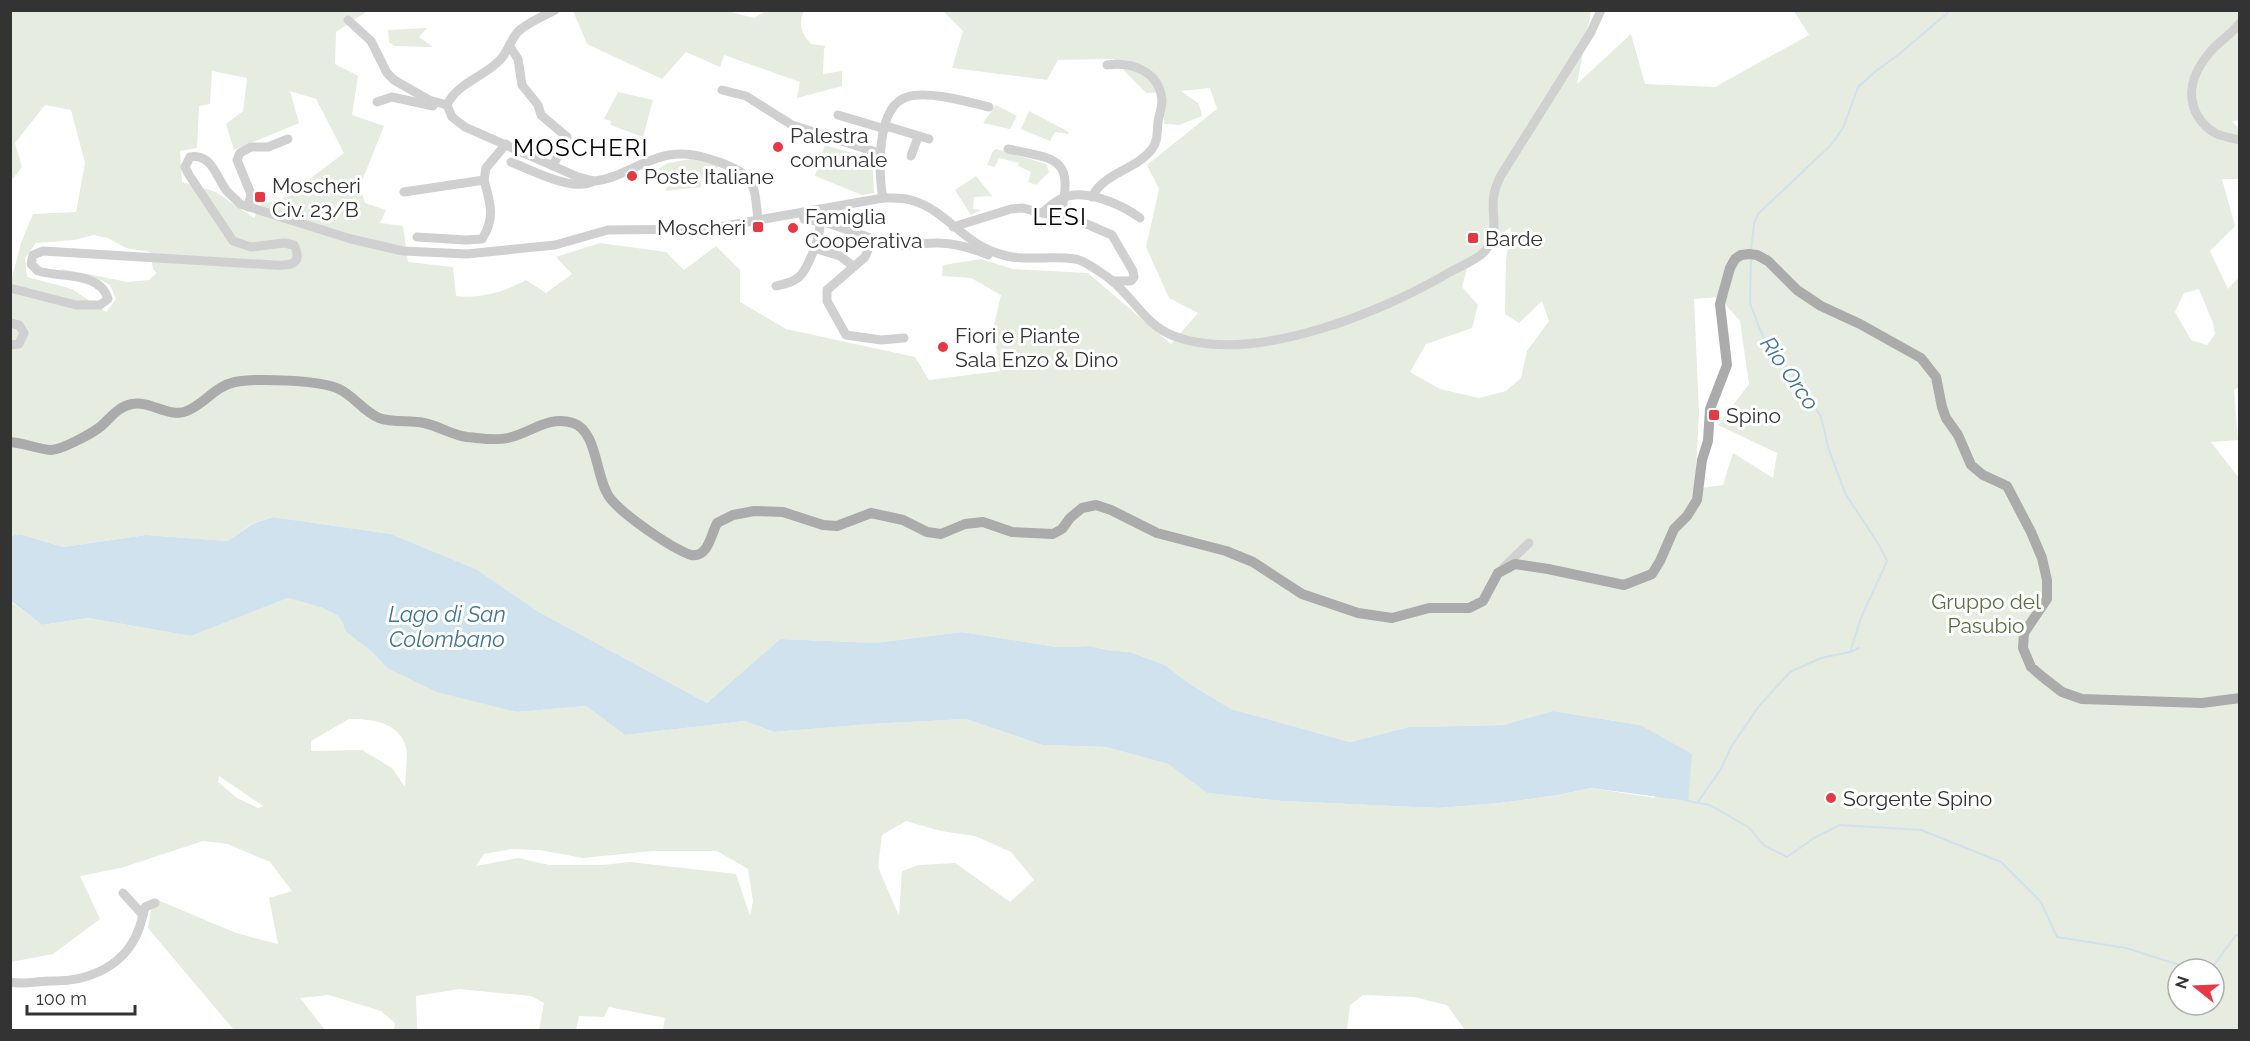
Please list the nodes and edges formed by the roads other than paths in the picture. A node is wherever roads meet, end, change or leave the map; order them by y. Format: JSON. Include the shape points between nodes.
{"nodes":[{"id":1,"x":555,"y":10,"type":"edge"},
{"id":2,"x":1601,"y":10,"type":"edge"},
{"id":3,"x":348,"y":20,"type":"dead end"},
{"id":4,"x":2240,"y":22,"type":"edge"},
{"id":5,"x":510,"y":47,"type":"junction"},
{"id":6,"x":1107,"y":65,"type":"dead end"},
{"id":7,"x":722,"y":90,"type":"dead end"},
{"id":8,"x":377,"y":102,"type":"dead end"},
{"id":9,"x":445,"y":105,"type":"junction"},
{"id":10,"x":989,"y":106,"type":"dead end"},
{"id":11,"x":838,"y":115,"type":"dead end"},
{"id":12,"x":885,"y":127,"type":"junction"},
{"id":13,"x":918,"y":137,"type":"junction"},
{"id":14,"x":929,"y":139,"type":"dead end"},
{"id":15,"x":288,"y":140,"type":"dead end"},
{"id":16,"x":2240,"y":140,"type":"edge"},
{"id":17,"x":506,"y":144,"type":"junction"},
{"id":18,"x":1008,"y":149,"type":"dead end"},
{"id":19,"x":879,"y":153,"type":"junction"},
{"id":20,"x":911,"y":156,"type":"dead end"},
{"id":21,"x":511,"y":162,"type":"dead end"},
{"id":22,"x":553,"y":166,"type":"junction"},
{"id":23,"x":484,"y":180,"type":"junction"},
{"id":24,"x":594,"y":181,"type":"junction"},
{"id":25,"x":405,"y":192,"type":"dead end"},
{"id":26,"x":1092,"y":197,"type":"junction"},
{"id":27,"x":883,"y":198,"type":"junction"},
{"id":28,"x":1064,"y":198,"type":"junction"},
{"id":29,"x":249,"y":207,"type":"junction"},
{"id":30,"x":1042,"y":213,"type":"junction"},
{"id":31,"x":1061,"y":213,"type":"junction"},
{"id":32,"x":803,"y":214,"type":"junction"},
{"id":33,"x":1140,"y":218,"type":"dead end"},
{"id":34,"x":758,"y":220,"type":"junction"},
{"id":35,"x":820,"y":223,"type":"junction"},
{"id":36,"x":953,"y":227,"type":"junction"},
{"id":37,"x":417,"y":237,"type":"dead end"},
{"id":38,"x":873,"y":239,"type":"junction"},
{"id":39,"x":814,"y":248,"type":"junction"},
{"id":40,"x":1025,"y":259,"type":"junction"},
{"id":41,"x":853,"y":266,"type":"junction"},
{"id":42,"x":1112,"y":281,"type":"junction"},
{"id":43,"x":776,"y":286,"type":"dead end"},
{"id":44,"x":10,"y":288,"type":"edge"},
{"id":45,"x":10,"y":323,"type":"edge"},
{"id":46,"x":904,"y":338,"type":"dead end"},
{"id":47,"x":10,"y":345,"type":"edge"},
{"id":48,"x":10,"y":442,"type":"edge"},
{"id":49,"x":1529,"y":543,"type":"dead end"},
{"id":50,"x":1498,"y":573,"type":"junction"},
{"id":51,"x":2240,"y":698,"type":"edge"},
{"id":52,"x":123,"y":893,"type":"dead end"},
{"id":53,"x":155,"y":903,"type":"dead end"},
{"id":54,"x":143,"y":915,"type":"junction"},
{"id":55,"x":10,"y":982,"type":"edge"}],
"edges":[{"from":1,"to":5,"type":"street","via":[[521,29]]},
{"from":2,"to":42,"type":"street","via":[[1500,177],[1493,196],[1495,227],[1491,242],[1483,253],[1423,289],[1328,326],[1232,346],[1190,341],[1162,330]]},
{"from":3,"to":9,"type":"street","via":[[371,41],[394,80]]},
{"from":4,"to":16,"type":"street","via":[[2198,67],[2191,88],[2192,104],[2202,123],[2216,134]]},
{"from":5,"to":9,"type":"street","via":[[492,69],[451,95]]},
{"from":5,"to":22,"type":"street","via":[[518,59],[522,85],[541,115],[567,137]]},
{"from":6,"to":26,"type":"street","via":[[1124,63],[1144,70],[1162,97],[1162,108],[1151,150],[1103,183]]},
{"from":7,"to":19,"type":"street","via":[[746,96],[792,126]]},
{"from":8,"to":9,"type":"street","via":[[392,97]]},
{"from":9,"to":17,"type":"street","via":[[465,127]]},
{"from":10,"to":12,"type":"street","via":[[908,96],[895,106]]},
{"from":11,"to":12,"type":"street"},
{"from":12,"to":13,"type":"street"},
{"from":12,"to":19,"type":"street"},
{"from":13,"to":14,"type":"street"},
{"from":13,"to":20,"type":"street"},
{"from":15,"to":29,"type":"street","via":[[240,153],[237,160],[251,194]]},
{"from":17,"to":22,"type":"street"},
{"from":17,"to":23,"type":"street","via":[[486,168]]},
{"from":18,"to":28,"type":"street","via":[[1050,158],[1059,164],[1065,176]]},
{"from":19,"to":27,"type":"street"},
{"from":21,"to":24,"type":"street","via":[[572,185]]},
{"from":22,"to":24,"type":"street"},
{"from":23,"to":25,"type":"street"},
{"from":23,"to":37,"type":"street","via":[[492,208],[482,239]]},
{"from":24,"to":34,"type":"street","via":[[668,155],[704,156],[750,179]]},
{"from":26,"to":28,"type":"street"},
{"from":26,"to":33,"type":"street"},
{"from":27,"to":32,"type":"street"},
{"from":27,"to":36,"type":"street","via":[[920,202]]},
{"from":28,"to":30,"type":"street"},
{"from":28,"to":31,"type":"street"},
{"from":29,"to":34,"type":"street","via":[[341,237],[403,251],[467,254],[555,245],[608,230],[708,230]]},
{"from":29,"to":44,"type":"street","via":[[227,191],[207,159],[190,157],[185,167],[189,175],[233,241],[250,247],[294,245],[295,263],[289,266],[43,251],[33,255],[31,264],[38,271],[97,282],[108,299],[100,305],[76,305]]},
{"from":30,"to":31,"type":"street"},
{"from":30,"to":36,"type":"street","via":[[1011,209]]},
{"from":31,"to":42,"type":"street","via":[[1112,236],[1134,277],[1131,281]]},
{"from":32,"to":34,"type":"street"},
{"from":32,"to":35,"type":"street","via":[[804,219]]},
{"from":35,"to":38,"type":"street"},
{"from":35,"to":39,"type":"street"},
{"from":36,"to":40,"type":"street","via":[[994,253]]},
{"from":38,"to":40,"type":"street","via":[[900,246],[937,243],[970,248],[1004,260]]},
{"from":38,"to":41,"type":"street","via":[[865,257]]},
{"from":39,"to":41,"type":"street","via":[[840,256]]},
{"from":39,"to":43,"type":"street","via":[[797,279]]},
{"from":40,"to":42,"type":"street","via":[[1077,259]]},
{"from":41,"to":46,"type":"street","via":[[827,290],[827,301],[843,332],[881,340]]},
{"from":45,"to":47,"type":"street","via":[[19,325],[24,333],[19,344]]},
{"from":48,"to":50,"type":"main road","via":[[52,450],[100,427],[127,405],[142,402],[177,413],[188,411],[218,388],[233,382],[327,385],[340,389],[365,411],[381,418],[426,423],[461,436],[508,438],[539,425],[574,423],[587,431],[609,496],[626,514],[686,554],[696,556],[706,550],[717,523],[754,511],[783,512],[823,525],[837,526],[871,513],[941,534],[983,522],[1012,532],[1053,534],[1082,508],[1096,506],[1157,533],[1226,551],[1253,562],[1302,594],[1376,617],[1392,618],[1429,608],[1469,609],[1483,601]]},
{"from":49,"to":50,"type":"street"},
{"from":50,"to":51,"type":"main road","via":[[1515,564],[1624,585],[1652,574],[1674,529],[1697,500],[1710,409],[1726,365],[1720,304],[1730,268],[1741,255],[1757,255],[1821,306],[1921,358],[1936,377],[1946,418],[1971,465],[2007,486],[2042,558],[2047,599],[2024,633],[2023,648],[2031,667],[2062,692],[2082,699],[2202,703]]},
{"from":52,"to":54,"type":"street"},
{"from":53,"to":54,"type":"street","via":[[145,907]]},
{"from":54,"to":55,"type":"street","via":[[134,941],[98,973],[64,982]]}]}
